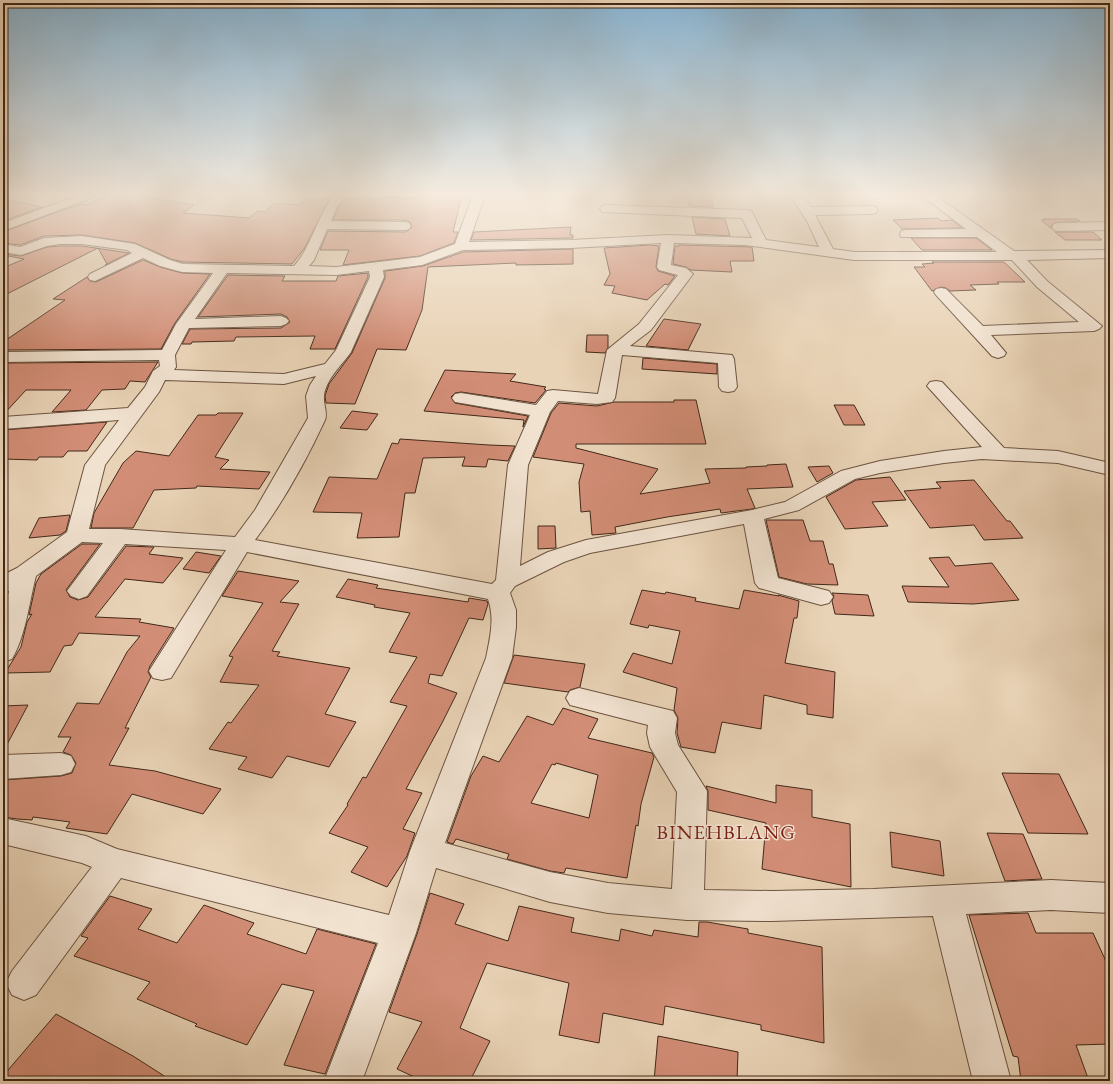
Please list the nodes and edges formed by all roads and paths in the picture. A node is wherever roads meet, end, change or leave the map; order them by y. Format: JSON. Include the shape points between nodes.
{"nodes":[{"id":1,"x":35,"y":246,"type":"edge"},
{"id":2,"x":123,"y":246,"type":"edge"},
{"id":3,"x":314,"y":246,"type":"edge"},
{"id":4,"x":461,"y":246,"type":"joint"},
{"id":5,"x":484,"y":246,"type":"edge"},
{"id":6,"x":667,"y":246,"type":"edge"},
{"id":7,"x":782,"y":246,"type":"edge"},
{"id":8,"x":825,"y":246,"type":"edge"},
{"id":9,"x":998,"y":246,"type":"edge"},
{"id":10,"x":1104,"y":246,"type":"edge"},
{"id":11,"x":3,"y":248,"type":"edge"},
{"id":12,"x":21,"y":251,"type":"junction"},
{"id":13,"x":143,"y":253,"type":"junction"},
{"id":14,"x":828,"y":253,"type":"junction"},
{"id":15,"x":1013,"y":255,"type":"junction"},
{"id":16,"x":3,"y":261,"type":"edge"},
{"id":17,"x":376,"y":267,"type":"junction"},
{"id":18,"x":222,"y":269,"type":"junction"},
{"id":19,"x":297,"y":271,"type":"junction"},
{"id":20,"x":95,"y":277,"type":"dead end"},
{"id":21,"x":941,"y":292,"type":"dead end"},
{"id":22,"x":281,"y":321,"type":"dead end"},
{"id":23,"x":184,"y":324,"type":"junction"},
{"id":24,"x":979,"y":331,"type":"junction"},
{"id":25,"x":615,"y":350,"type":"junction"},
{"id":26,"x":998,"y":352,"type":"dead end"},
{"id":27,"x":167,"y":355,"type":"junction"},
{"id":28,"x":3,"y":356,"type":"edge"},
{"id":29,"x":330,"y":368,"type":"junction"},
{"id":30,"x":159,"y":375,"type":"junction"},
{"id":31,"x":936,"y":386,"type":"dead end"},
{"id":32,"x":728,"y":387,"type":"dead end"},
{"id":33,"x":461,"y":398,"type":"dead end"},
{"id":34,"x":542,"y":411,"type":"junction"},
{"id":35,"x":133,"y":413,"type":"junction"},
{"id":36,"x":3,"y":422,"type":"edge"},
{"id":37,"x":998,"y":453,"type":"junction"},
{"id":38,"x":1110,"y":469,"type":"edge"},
{"id":39,"x":753,"y":516,"type":"junction"},
{"id":40,"x":77,"y":535,"type":"junction"},
{"id":41,"x":120,"y":536,"type":"junction"},
{"id":42,"x":241,"y":544,"type":"junction"},
{"id":43,"x":14,"y":579,"type":"edge"},
{"id":44,"x":503,"y":587,"type":"junction"},
{"id":45,"x":79,"y":591,"type":"dead end"},
{"id":46,"x":821,"y":597,"type":"dead end"},
{"id":47,"x":3,"y":653,"type":"edge"},
{"id":48,"x":162,"y":671,"type":"dead end"},
{"id":49,"x":579,"y":698,"type":"dead end"},
{"id":50,"x":61,"y":764,"type":"dead end"},
{"id":51,"x":3,"y":767,"type":"edge"},
{"id":52,"x":3,"y":831,"type":"edge"},
{"id":53,"x":426,"y":851,"type":"junction"},
{"id":54,"x":114,"y":862,"type":"junction"},
{"id":55,"x":1110,"y":898,"type":"edge"},
{"id":56,"x":946,"y":900,"type":"junction"},
{"id":57,"x":688,"y":905,"type":"junction"},
{"id":58,"x":399,"y":934,"type":"junction"},
{"id":59,"x":24,"y":983,"type":"dead end"},
{"id":60,"x":343,"y":1081,"type":"edge"},
{"id":61,"x":992,"y":1081,"type":"edge"}],
"edges":[{"from":1,"to":12,"type":"street"},
{"from":2,"to":13,"type":"street"},
{"from":3,"to":19,"type":"street","via":[[307,260]]},
{"from":4,"to":5,"type":"street"},
{"from":4,"to":17,"type":"street","via":[[422,261]]},
{"from":6,"to":25,"type":"street","via":[[664,267],[686,274],[684,279],[645,327]]},
{"from":7,"to":14,"type":"street"},
{"from":8,"to":14,"type":"street"},
{"from":9,"to":15,"type":"street"},
{"from":10,"to":15,"type":"street"},
{"from":11,"to":12,"type":"street"},
{"from":12,"to":16,"type":"street"},
{"from":13,"to":18,"type":"street","via":[[175,267]]},
{"from":13,"to":20,"type":"street"},
{"from":14,"to":15,"type":"street","via":[[868,256]]},
{"from":15,"to":24,"type":"street","via":[[1094,326]]},
{"from":17,"to":19,"type":"street"},
{"from":17,"to":29,"type":"street","via":[[377,277],[343,352]]},
{"from":18,"to":19,"type":"street"},
{"from":18,"to":23,"type":"street"},
{"from":21,"to":24,"type":"street"},
{"from":22,"to":23,"type":"street"},
{"from":23,"to":27,"type":"street"},
{"from":24,"to":26,"type":"street"},
{"from":25,"to":32,"type":"street","via":[[726,359]]},
{"from":25,"to":34,"type":"street","via":[[606,398],[553,395]]},
{"from":27,"to":28,"type":"street"},
{"from":27,"to":30,"type":"street","via":[[168,367]]},
{"from":29,"to":30,"type":"street","via":[[284,379]]},
{"from":29,"to":42,"type":"street","via":[[315,396],[316,418],[265,512]]},
{"from":30,"to":35,"type":"street","via":[[153,388]]},
{"from":31,"to":37,"type":"street"},
{"from":33,"to":34,"type":"street"},
{"from":34,"to":44,"type":"street","via":[[518,466]]},
{"from":35,"to":36,"type":"street"},
{"from":35,"to":40,"type":"street","via":[[95,465]]},
{"from":37,"to":38,"type":"street","via":[[1058,457]]},
{"from":37,"to":39,"type":"street","via":[[944,457],[848,475],[792,506]]},
{"from":39,"to":44,"type":"street","via":[[586,547],[556,557]]},
{"from":39,"to":46,"type":"street","via":[[767,583]]},
{"from":40,"to":41,"type":"street"},
{"from":40,"to":43,"type":"street"},
{"from":41,"to":42,"type":"street"},
{"from":41,"to":45,"type":"street"},
{"from":42,"to":44,"type":"street","via":[[345,565]]},
{"from":42,"to":48,"type":"street"},
{"from":43,"to":47,"type":"street","via":[[11,630]]},
{"from":44,"to":53,"type":"street","via":[[504,627],[499,658]]},
{"from":49,"to":57,"type":"street","via":[[663,718],[661,733],[664,747],[692,791]]},
{"from":50,"to":51,"type":"street"},
{"from":52,"to":54,"type":"street","via":[[86,850]]},
{"from":53,"to":57,"type":"street","via":[[550,887],[608,898]]},
{"from":53,"to":58,"type":"street"},
{"from":54,"to":58,"type":"street"},
{"from":54,"to":59,"type":"street"},
{"from":55,"to":56,"type":"street","via":[[1051,895]]},
{"from":56,"to":57,"type":"street","via":[[780,906]]},
{"from":56,"to":61,"type":"street"},
{"from":58,"to":60,"type":"street"}]}
